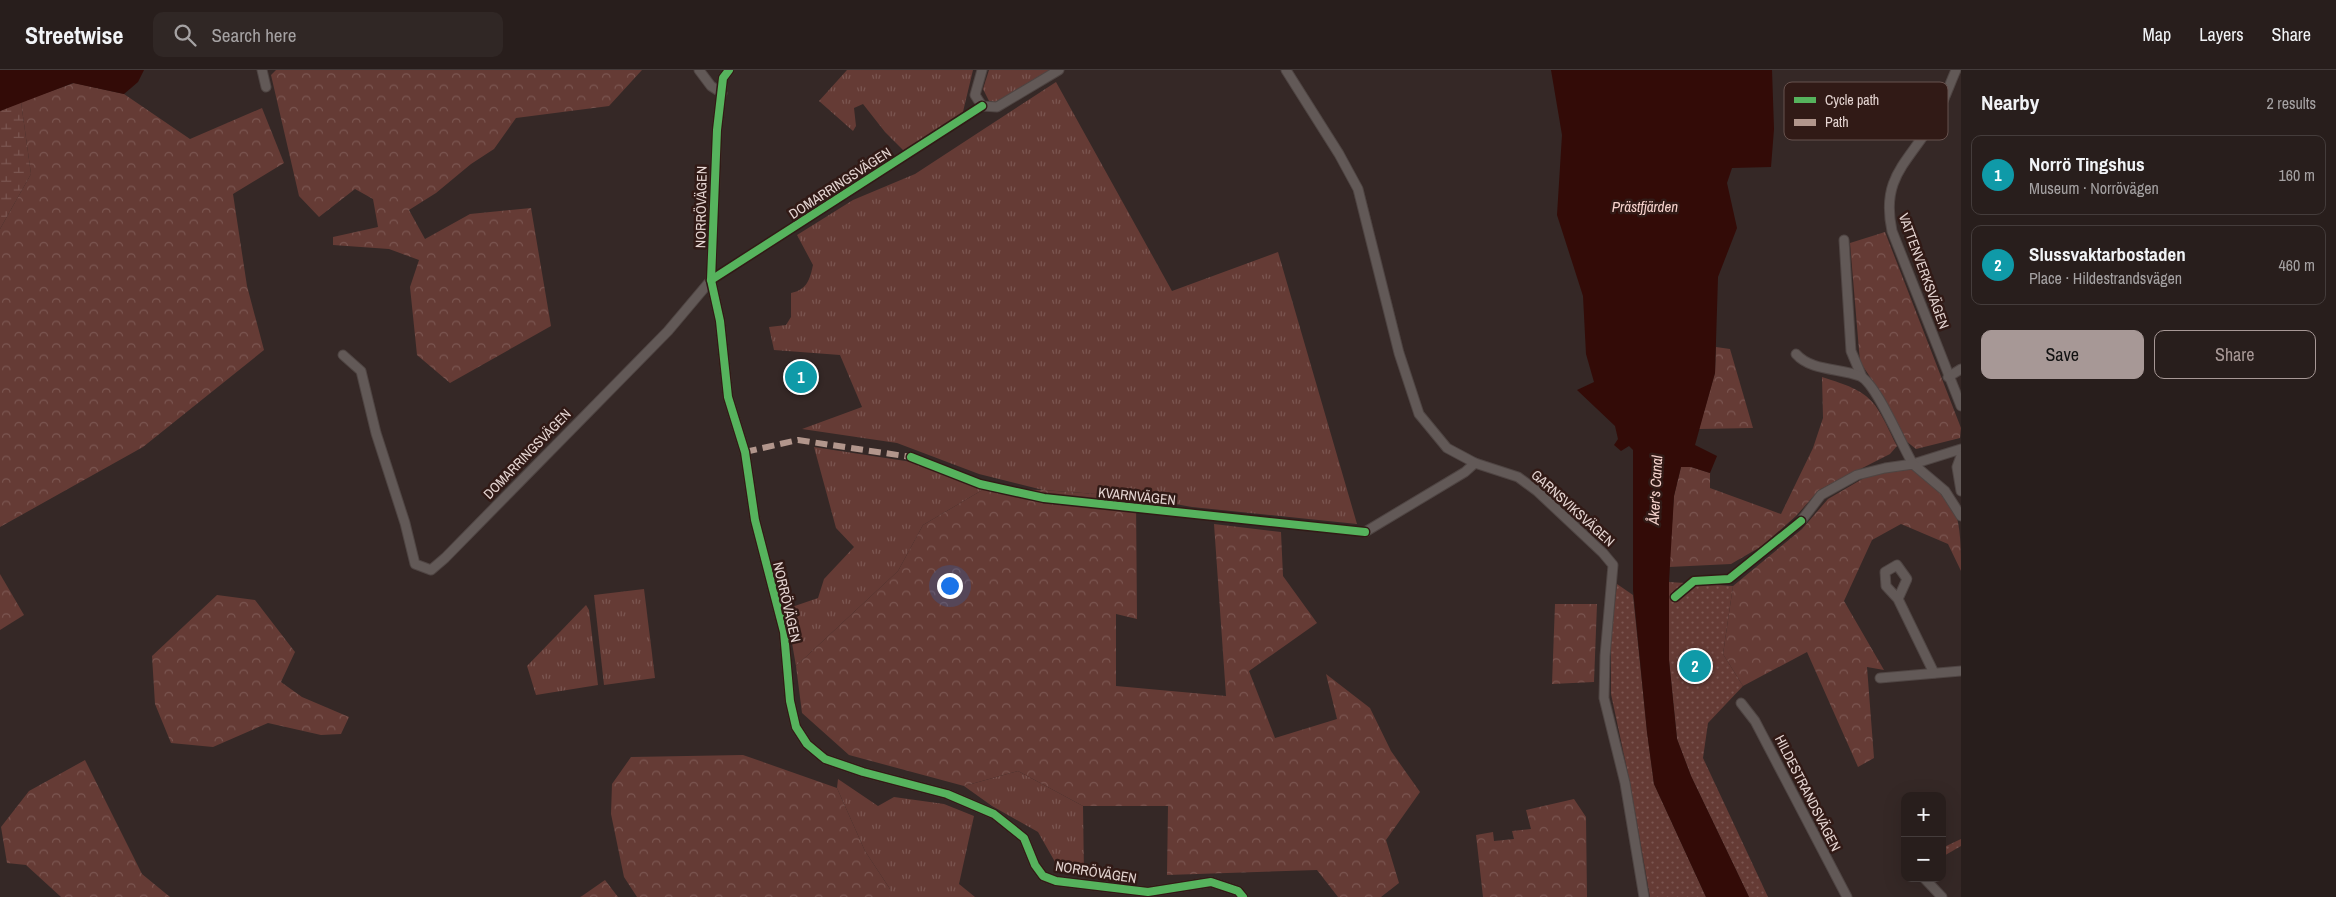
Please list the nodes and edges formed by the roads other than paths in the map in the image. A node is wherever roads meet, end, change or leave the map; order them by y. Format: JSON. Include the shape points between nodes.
{"nodes":[{"id":1,"x":262,"y":70,"type":"edge"},
{"id":2,"x":699,"y":70,"type":"edge"},
{"id":3,"x":729,"y":70,"type":"edge"},
{"id":4,"x":982,"y":70,"type":"edge"},
{"id":5,"x":1059,"y":70,"type":"edge"},
{"id":6,"x":1286,"y":70,"type":"edge"},
{"id":7,"x":1956,"y":70,"type":"edge"},
{"id":8,"x":266,"y":87,"type":"dead end"},
{"id":9,"x":1948,"y":88,"type":"edge"},
{"id":10,"x":722,"y":94,"type":"junction"},
{"id":11,"x":1920,"y":140,"type":"edge"},
{"id":12,"x":1844,"y":240,"type":"dead end"},
{"id":13,"x":711,"y":280,"type":"junction"},
{"id":14,"x":1796,"y":354,"type":"dead end"},
{"id":15,"x":343,"y":355,"type":"dead end"},
{"id":16,"x":1961,"y":369,"type":"edge"},
{"id":17,"x":1862,"y":377,"type":"junction"},
{"id":18,"x":1948,"y":377,"type":"junction"},
{"id":19,"x":1961,"y":406,"type":"edge"},
{"id":20,"x":1961,"y":449,"type":"edge"},
{"id":21,"x":1961,"y":456,"type":"edge"},
{"id":22,"x":1476,"y":463,"type":"junction"},
{"id":23,"x":1913,"y":464,"type":"junction"},
{"id":24,"x":1961,"y":491,"type":"edge"},
{"id":25,"x":1961,"y":516,"type":"edge"},
{"id":26,"x":1801,"y":521,"type":"dead end"},
{"id":27,"x":1365,"y":532,"type":"dead end"},
{"id":28,"x":1898,"y":599,"type":"dead end"},
{"id":29,"x":1961,"y":671,"type":"edge"},
{"id":30,"x":1934,"y":673,"type":"junction"},
{"id":31,"x":1880,"y":678,"type":"dead end"},
{"id":32,"x":1742,"y":703,"type":"dead end"},
{"id":33,"x":1928,"y":882,"type":"edge"},
{"id":34,"x":1243,"y":897,"type":"edge"},
{"id":35,"x":1644,"y":897,"type":"edge"},
{"id":36,"x":1847,"y":897,"type":"edge"},
{"id":37,"x":1942,"y":897,"type":"edge"}],
"edges":[{"from":1,"to":8,"type":"street"},
{"from":2,"to":10,"type":"street"},
{"from":3,"to":10,"type":"street","name":"NORRÖVÄGEN","via":[[723,78]]},
{"from":4,"to":5,"type":"street","via":[[975,94],[982,106],[997,107]]},
{"from":6,"to":22,"type":"street","name":"GARNSVIKSVÄGEN","via":[[1358,190],[1399,353],[1419,414],[1447,448]]},
{"from":7,"to":9,"type":"street","name":"VATTENVERKSVÄGEN"},
{"from":10,"to":13,"type":"street","name":"NORRÖVÄGEN","via":[[714,165]]},
{"from":11,"to":18,"type":"street","name":"VATTENVERKSVÄGEN","via":[[1893,184],[1887,210],[1892,231]]},
{"from":12,"to":17,"type":"street","via":[[1851,351]]},
{"from":13,"to":15,"type":"street","name":"DOMARRINGSVÄGEN","via":[[668,331],[431,570],[415,564],[361,371]]},
{"from":13,"to":34,"type":"street","name":"NORRÖVÄGEN","via":[[720,321],[728,397],[745,452],[755,520],[784,632],[790,701],[796,727],[807,744],[825,759],[947,794],[994,814],[1024,838],[1043,876],[1056,881],[1148,892],[1211,882],[1238,891]]},
{"from":14,"to":17,"type":"street","via":[[1803,362]]},
{"from":16,"to":18,"type":"street"},
{"from":17,"to":23,"type":"street","via":[[1882,403]]},
{"from":18,"to":19,"type":"street","name":"VATTENVERKSVÄGEN"},
{"from":20,"to":23,"type":"street"},
{"from":21,"to":24,"type":"street","via":[[1957,467]]},
{"from":22,"to":27,"type":"street"},
{"from":22,"to":35,"type":"street","name":"GARNSVIKSVÄGEN","via":[[1518,477],[1537,491],[1614,565],[1604,698],[1625,783]]},
{"from":23,"to":25,"type":"street","via":[[1945,491]]},
{"from":23,"to":26,"type":"street","via":[[1857,475],[1821,495]]},
{"from":28,"to":30,"type":"street"},
{"from":29,"to":30,"type":"street"},
{"from":30,"to":31,"type":"street"},
{"from":32,"to":36,"type":"street","name":"HILDESTRANDSVÄGEN","via":[[1755,721]]},
{"from":33,"to":37,"type":"street"}]}
